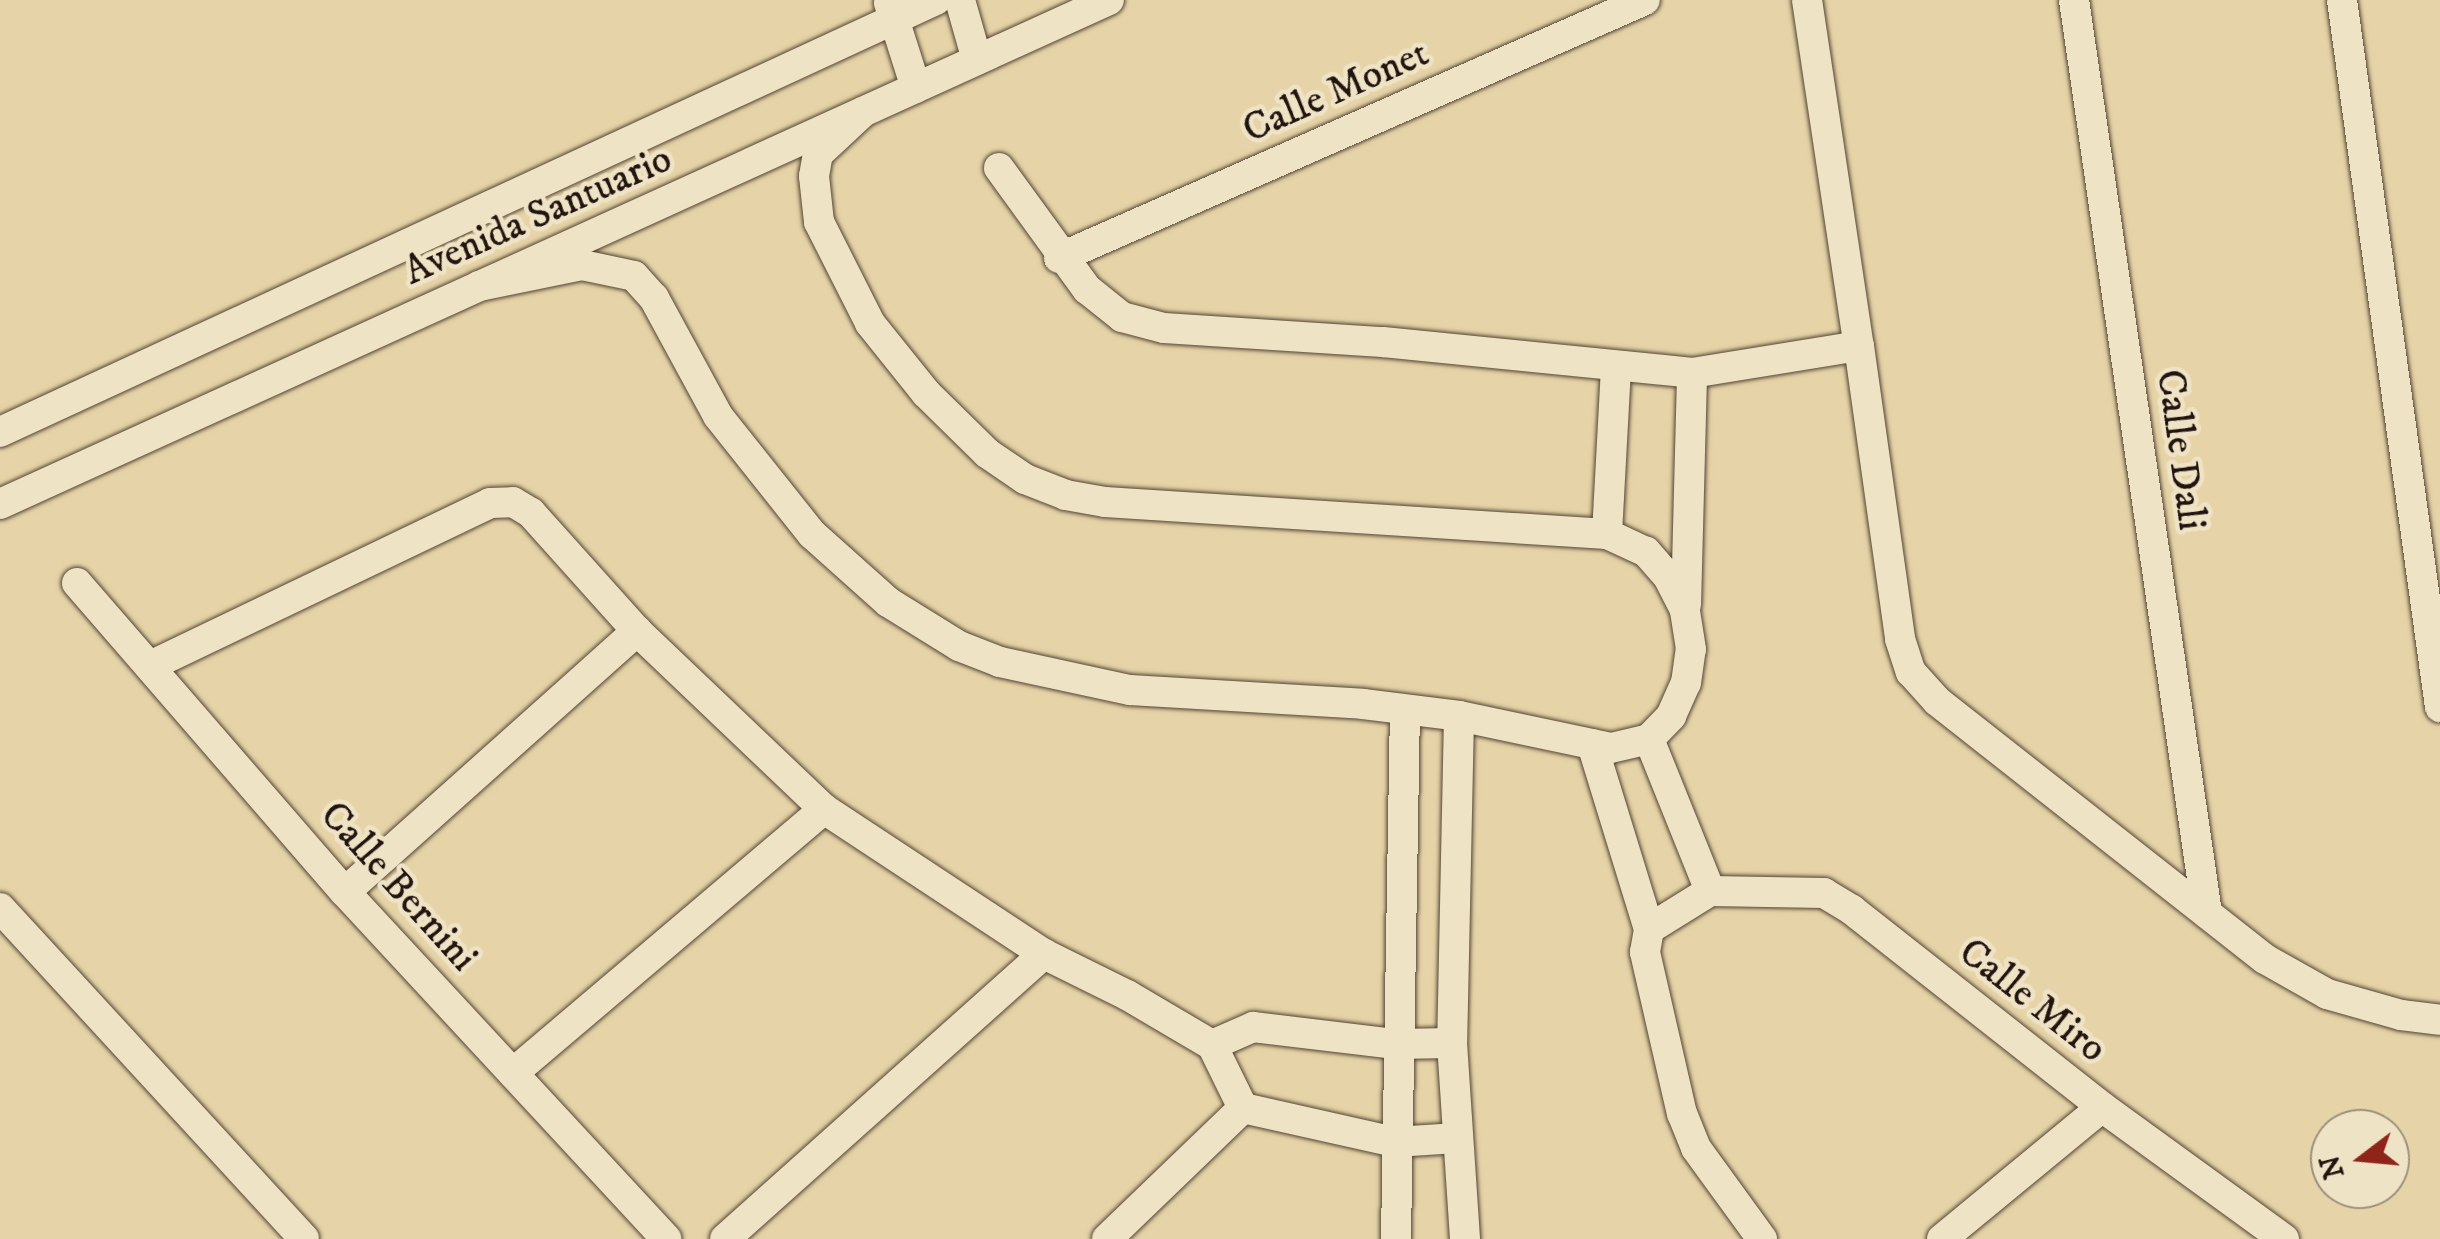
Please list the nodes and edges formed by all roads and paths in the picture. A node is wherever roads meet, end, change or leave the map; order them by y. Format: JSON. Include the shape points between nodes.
{"nodes":[{"id":1,"x":936,"y":0,"type":"edge"},
{"id":2,"x":960,"y":0,"type":"edge"},
{"id":3,"x":1109,"y":0,"type":"edge"},
{"id":4,"x":1644,"y":0,"type":"edge"},
{"id":5,"x":1807,"y":0,"type":"edge"},
{"id":6,"x":2074,"y":0,"type":"edge"},
{"id":7,"x":2342,"y":0,"type":"edge"},
{"id":8,"x":891,"y":10,"type":"edge"},
{"id":9,"x":978,"y":60,"type":"junction"},
{"id":10,"x":916,"y":88,"type":"junction"},
{"id":11,"x":863,"y":112,"type":"junction"},
{"id":12,"x":999,"y":168,"type":"dead end"},
{"id":13,"x":1060,"y":258,"type":"junction"},
{"id":14,"x":479,"y":286,"type":"junction"},
{"id":15,"x":1859,"y":346,"type":"junction"},
{"id":16,"x":1616,"y":368,"type":"junction"},
{"id":17,"x":1692,"y":372,"type":"junction"},
{"id":18,"x":0,"y":432,"type":"edge"},
{"id":19,"x":0,"y":504,"type":"edge"},
{"id":20,"x":1607,"y":534,"type":"junction"},
{"id":21,"x":77,"y":584,"type":"dead end"},
{"id":22,"x":1686,"y":610,"type":"junction"},
{"id":23,"x":637,"y":631,"type":"junction"},
{"id":24,"x":150,"y":666,"type":"junction"},
{"id":25,"x":2440,"y":707,"type":"edge"},
{"id":26,"x":1405,"y":710,"type":"junction"},
{"id":27,"x":1459,"y":716,"type":"junction"},
{"id":28,"x":1648,"y":740,"type":"junction"},
{"id":29,"x":1592,"y":744,"type":"junction"},
{"id":30,"x":824,"y":809,"type":"junction"},
{"id":31,"x":1710,"y":891,"type":"junction"},
{"id":32,"x":346,"y":892,"type":"junction"},
{"id":33,"x":0,"y":908,"type":"edge"},
{"id":34,"x":2207,"y":912,"type":"junction"},
{"id":35,"x":1649,"y":928,"type":"junction"},
{"id":36,"x":1044,"y":954,"type":"junction"},
{"id":37,"x":2440,"y":1020,"type":"edge"},
{"id":38,"x":1452,"y":1043,"type":"junction"},
{"id":39,"x":1396,"y":1044,"type":"junction"},
{"id":40,"x":1212,"y":1045,"type":"junction"},
{"id":41,"x":513,"y":1073,"type":"junction"},
{"id":42,"x":2102,"y":1107,"type":"junction"},
{"id":43,"x":1244,"y":1108,"type":"junction"},
{"id":44,"x":1457,"y":1138,"type":"junction"},
{"id":45,"x":1395,"y":1142,"type":"junction"},
{"id":46,"x":304,"y":1239,"type":"edge"},
{"id":47,"x":666,"y":1239,"type":"edge"},
{"id":48,"x":725,"y":1239,"type":"edge"},
{"id":49,"x":1107,"y":1239,"type":"edge"},
{"id":50,"x":1396,"y":1239,"type":"edge"},
{"id":51,"x":1464,"y":1239,"type":"edge"},
{"id":52,"x":1762,"y":1239,"type":"edge"},
{"id":53,"x":1942,"y":1239,"type":"edge"},
{"id":54,"x":2284,"y":1239,"type":"edge"}],
"edges":[{"from":1,"to":8,"type":"street","name":"Avenida Santuario"},
{"from":2,"to":9,"type":"street"},
{"from":3,"to":9,"type":"street","name":"Avenida Santuario"},
{"from":4,"to":13,"type":"street","name":"Calle Monet"},
{"from":5,"to":15,"type":"street"},
{"from":6,"to":34,"type":"street","name":"Calle Dali"},
{"from":7,"to":25,"type":"street"},
{"from":8,"to":10,"type":"street"},
{"from":8,"to":18,"type":"street","name":"Avenida Santuario"},
{"from":9,"to":10,"type":"street","name":"Avenida Santuario"},
{"from":10,"to":11,"type":"street","name":"Avenida Santuario"},
{"from":11,"to":14,"type":"street","name":"Avenida Santuario"},
{"from":11,"to":20,"type":"street","via":[[818,154],[815,197],[832,254],[870,323],[926,393],[987,453],[1026,479],[1066,495],[1144,507]]},
{"from":12,"to":13,"type":"street"},
{"from":13,"to":16,"type":"street","via":[[1122,317],[1164,328],[1384,342]]},
{"from":14,"to":19,"type":"street","name":"Avenida Santuario"},
{"from":14,"to":26,"type":"street","via":[[582,265],[634,276],[654,298],[718,416],[774,490],[863,581],[959,646],[1102,686]]},
{"from":15,"to":17,"type":"street"},
{"from":15,"to":34,"type":"street","via":[[1900,639],[1911,672],[1937,702]]},
{"from":16,"to":17,"type":"street"},
{"from":16,"to":20,"type":"street"},
{"from":17,"to":22,"type":"street"},
{"from":20,"to":22,"type":"street","via":[[1646,552]]},
{"from":21,"to":24,"type":"street","name":"Calle Bernini"},
{"from":22,"to":28,"type":"street","via":[[1686,683],[1671,716]]},
{"from":23,"to":24,"type":"street","via":[[532,512],[514,502],[490,503]]},
{"from":23,"to":30,"type":"street"},
{"from":23,"to":32,"type":"street"},
{"from":24,"to":32,"type":"street","name":"Calle Bernini"},
{"from":26,"to":27,"type":"street"},
{"from":26,"to":39,"type":"street"},
{"from":27,"to":29,"type":"street"},
{"from":27,"to":38,"type":"street"},
{"from":28,"to":29,"type":"street","via":[[1611,748]]},
{"from":28,"to":31,"type":"street"},
{"from":29,"to":35,"type":"street"},
{"from":30,"to":36,"type":"street"},
{"from":30,"to":41,"type":"street"},
{"from":31,"to":35,"type":"street"},
{"from":31,"to":42,"type":"street","name":"Calle Miro","via":[[1824,892]]},
{"from":32,"to":41,"type":"street","name":"Calle Bernini"},
{"from":33,"to":46,"type":"street"},
{"from":34,"to":37,"type":"street","via":[[2265,959],[2327,994]]},
{"from":35,"to":52,"type":"street","via":[[1645,952],[1682,1114],[1696,1148]]},
{"from":36,"to":40,"type":"street"},
{"from":36,"to":48,"type":"street"},
{"from":38,"to":39,"type":"street"},
{"from":38,"to":44,"type":"street"},
{"from":39,"to":40,"type":"street","via":[[1253,1027]]},
{"from":39,"to":45,"type":"street"},
{"from":40,"to":43,"type":"street"},
{"from":41,"to":47,"type":"street","name":"Calle Bernini"},
{"from":42,"to":53,"type":"street"},
{"from":42,"to":54,"type":"street","name":"Calle Miro"},
{"from":43,"to":45,"type":"street"},
{"from":43,"to":49,"type":"street"},
{"from":44,"to":45,"type":"street"},
{"from":44,"to":51,"type":"street"},
{"from":45,"to":50,"type":"street"}]}
